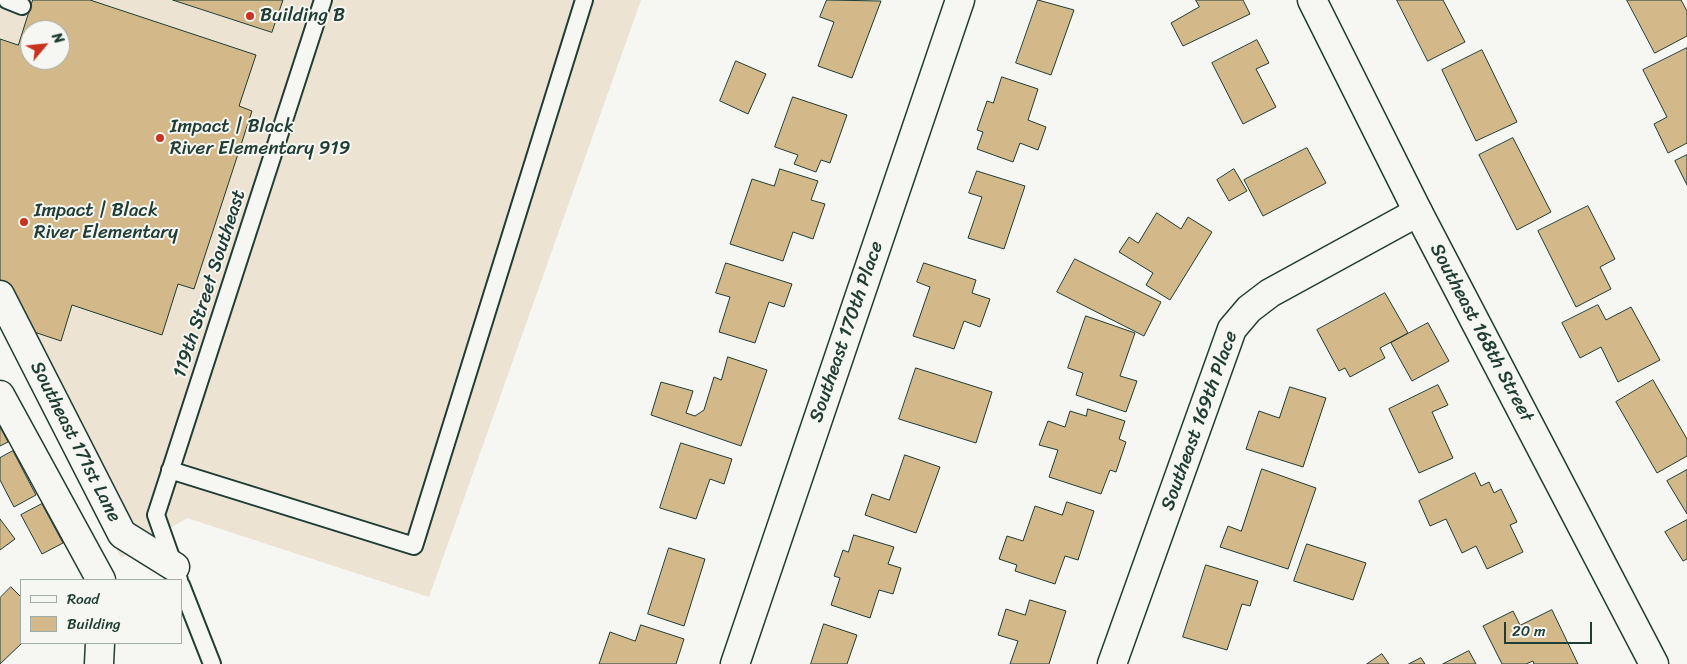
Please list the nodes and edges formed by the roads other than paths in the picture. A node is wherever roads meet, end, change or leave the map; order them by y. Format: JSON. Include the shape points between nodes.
{"nodes":[{"id":1,"x":323,"y":0,"type":"edge"},
{"id":2,"x":584,"y":0,"type":"edge"},
{"id":3,"x":960,"y":0,"type":"edge"},
{"id":4,"x":1312,"y":0,"type":"edge"},
{"id":5,"x":1418,"y":212,"type":"junction"},
{"id":6,"x":0,"y":295,"type":"edge"},
{"id":7,"x":0,"y":395,"type":"edge"},
{"id":8,"x":170,"y":470,"type":"junction"},
{"id":9,"x":178,"y":577,"type":"edge"},
{"id":10,"x":100,"y":579,"type":"edge"},
{"id":11,"x":182,"y":587,"type":"edge"},
{"id":12,"x":100,"y":644,"type":"edge"},
{"id":13,"x":99,"y":664,"type":"edge"},
{"id":14,"x":212,"y":664,"type":"edge"},
{"id":15,"x":735,"y":664,"type":"edge"},
{"id":16,"x":1112,"y":664,"type":"edge"},
{"id":17,"x":1654,"y":664,"type":"edge"}],
"edges":[{"from":1,"to":8,"type":"lane","name":"119th Street Southeast"},
{"from":2,"to":8,"type":"lane","via":[[414,546]]},
{"from":3,"to":15,"type":"street","name":"Southeast 170th Place"},
{"from":4,"to":5,"type":"street","name":"Southeast 168th Street"},
{"from":5,"to":16,"type":"street","name":"Southeast 169th Place","via":[[1270,293],[1249,309],[1232,329]]},
{"from":5,"to":17,"type":"street","name":"Southeast 168th Street"},
{"from":6,"to":9,"type":"street","name":"Southeast 171st Lane","via":[[122,534]]},
{"from":7,"to":10,"type":"street"},
{"from":8,"to":9,"type":"lane","name":"119th Street Southeast","via":[[156,515]]},
{"from":11,"to":14,"type":"lane","name":"119th Street Southeast"},
{"from":12,"to":13,"type":"street"}]}
